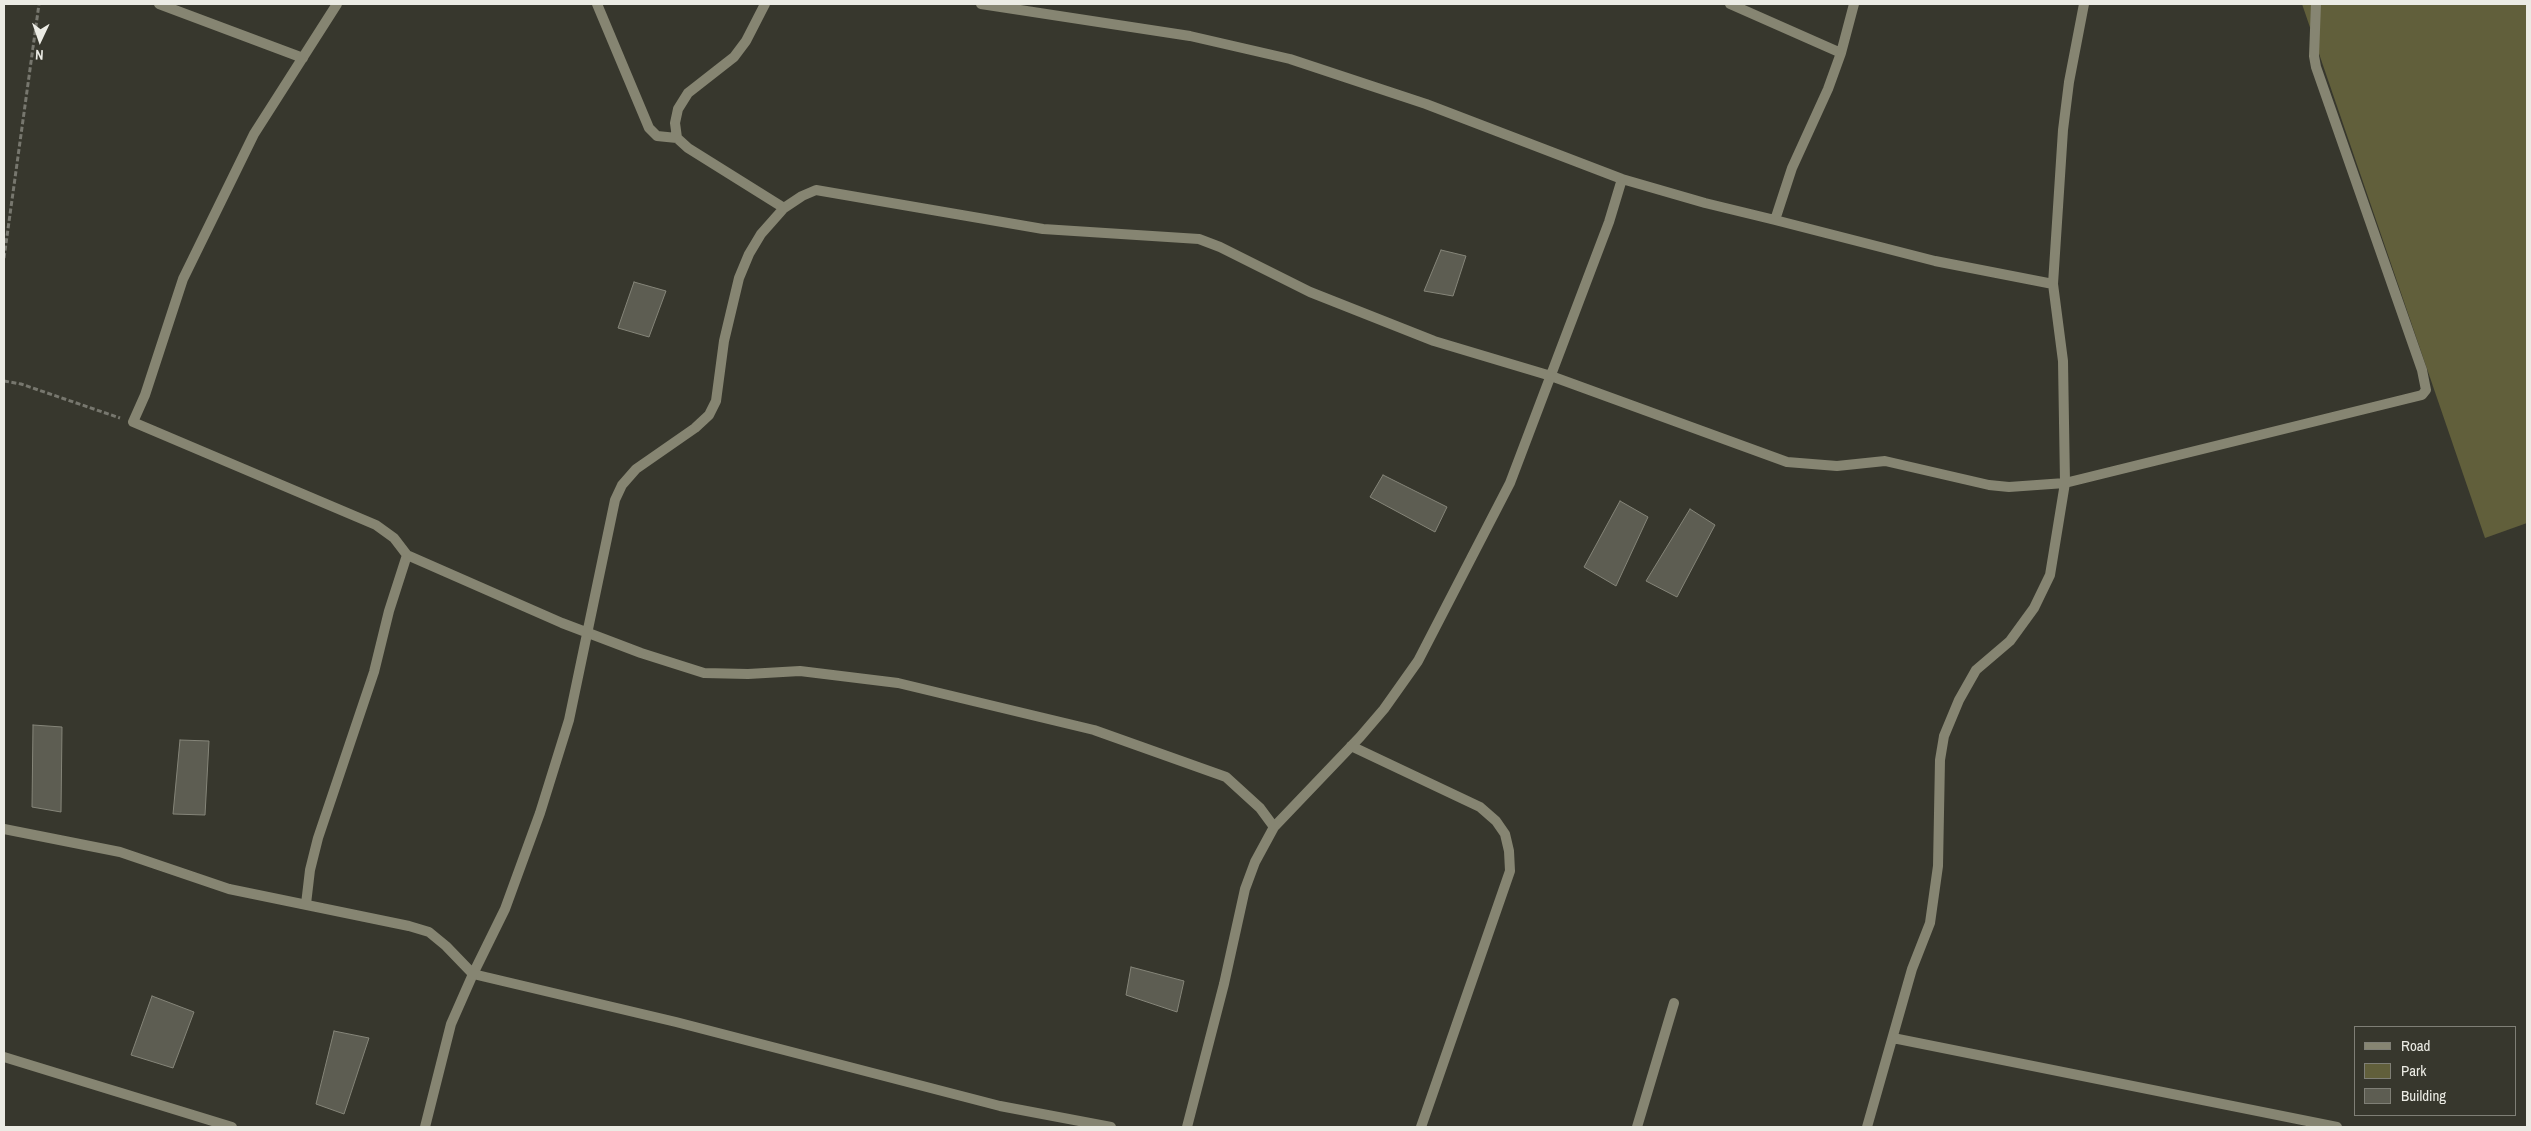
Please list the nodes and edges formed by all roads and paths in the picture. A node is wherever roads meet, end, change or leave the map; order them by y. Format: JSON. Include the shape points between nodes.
{"nodes":[{"id":1,"x":39,"y":4,"type":"edge"},
{"id":2,"x":159,"y":4,"type":"edge"},
{"id":3,"x":337,"y":4,"type":"edge"},
{"id":4,"x":597,"y":4,"type":"edge"},
{"id":5,"x":765,"y":4,"type":"edge"},
{"id":6,"x":981,"y":4,"type":"edge"},
{"id":7,"x":1730,"y":4,"type":"edge"},
{"id":8,"x":1854,"y":4,"type":"edge"},
{"id":9,"x":2084,"y":4,"type":"edge"},
{"id":10,"x":2316,"y":4,"type":"edge"},
{"id":11,"x":1841,"y":53,"type":"junction"},
{"id":12,"x":303,"y":58,"type":"junction"},
{"id":13,"x":677,"y":138,"type":"junction"},
{"id":14,"x":1622,"y":179,"type":"junction"},
{"id":15,"x":784,"y":208,"type":"junction"},
{"id":16,"x":1775,"y":220,"type":"junction"},
{"id":17,"x":4,"y":258,"type":"edge"},
{"id":18,"x":2053,"y":284,"type":"junction"},
{"id":19,"x":1551,"y":376,"type":"junction"},
{"id":20,"x":4,"y":381,"type":"edge"},
{"id":21,"x":133,"y":422,"type":"junction"},
{"id":22,"x":2065,"y":482,"type":"junction"},
{"id":23,"x":407,"y":555,"type":"junction"},
{"id":24,"x":587,"y":632,"type":"junction"},
{"id":25,"x":1351,"y":746,"type":"junction"},
{"id":26,"x":1274,"y":827,"type":"junction"},
{"id":27,"x":4,"y":829,"type":"edge"},
{"id":28,"x":306,"y":904,"type":"junction"},
{"id":29,"x":473,"y":974,"type":"junction"},
{"id":30,"x":1674,"y":1003,"type":"dead end"},
{"id":31,"x":1893,"y":1038,"type":"junction"},
{"id":32,"x":4,"y":1057,"type":"edge"},
{"id":33,"x":232,"y":1127,"type":"edge"},
{"id":34,"x":425,"y":1127,"type":"edge"},
{"id":35,"x":1111,"y":1127,"type":"edge"},
{"id":36,"x":1187,"y":1127,"type":"edge"},
{"id":37,"x":1421,"y":1127,"type":"edge"},
{"id":38,"x":1637,"y":1127,"type":"edge"},
{"id":39,"x":1867,"y":1127,"type":"edge"},
{"id":40,"x":2337,"y":1127,"type":"edge"}],
"edges":[{"from":1,"to":17,"type":"path"},
{"from":2,"to":12,"type":"street"},
{"from":3,"to":12,"type":"street"},
{"from":4,"to":13,"type":"street","via":[[649,128],[657,136]]},
{"from":5,"to":13,"type":"street","via":[[746,42],[734,56],[688,93],[678,109],[675,123]]},
{"from":6,"to":14,"type":"street","via":[[1190,36],[1290,59],[1426,104]]},
{"from":7,"to":11,"type":"street"},
{"from":8,"to":11,"type":"street"},
{"from":9,"to":18,"type":"street","via":[[2063,130]]},
{"from":10,"to":22,"type":"street","via":[[2316,67],[2422,370],[2426,390],[2422,395]]},
{"from":11,"to":16,"type":"street","via":[[1828,90],[1792,168]]},
{"from":12,"to":21,"type":"street","via":[[254,134],[183,279]]},
{"from":13,"to":15,"type":"street"},
{"from":14,"to":16,"type":"street"},
{"from":14,"to":19,"type":"street"},
{"from":15,"to":19,"type":"street","via":[[816,190],[1043,229],[1199,239],[1344,306],[1434,341]]},
{"from":15,"to":24,"type":"street","via":[[761,234],[739,278],[724,341],[716,401],[709,416],[636,469],[618,492]]},
{"from":16,"to":18,"type":"street","via":[[1934,261]]},
{"from":18,"to":22,"type":"street","via":[[2063,361]]},
{"from":19,"to":22,"type":"street","via":[[1788,462],[1837,466],[1885,461],[2009,487]]},
{"from":19,"to":25,"type":"street","via":[[1510,483],[1418,661],[1384,709]]},
{"from":20,"to":21,"type":"path"},
{"from":21,"to":23,"type":"street","via":[[376,525],[394,538]]},
{"from":22,"to":31,"type":"street","via":[[2050,575],[2034,608],[2010,640],[1976,670],[1944,736],[1940,760],[1938,866],[1930,923],[1912,969]]},
{"from":23,"to":24,"type":"street"},
{"from":23,"to":28,"type":"street","via":[[388,611],[374,672],[318,838]]},
{"from":24,"to":26,"type":"street","via":[[704,673],[800,671],[841,674],[950,694],[1094,730],[1226,777],[1260,808]]},
{"from":24,"to":29,"type":"street","via":[[569,720],[540,813],[505,909]]},
{"from":25,"to":26,"type":"street"},
{"from":25,"to":37,"type":"street","via":[[1480,807],[1505,834],[1509,851],[1510,872]]},
{"from":26,"to":36,"type":"street","via":[[1245,889]]},
{"from":27,"to":28,"type":"street","via":[[120,852],[219,886]]},
{"from":28,"to":29,"type":"street","via":[[429,932]]},
{"from":29,"to":34,"type":"street","via":[[451,1024]]},
{"from":29,"to":35,"type":"street","via":[[1000,1106]]},
{"from":30,"to":38,"type":"street"},
{"from":31,"to":39,"type":"street"},
{"from":31,"to":40,"type":"street"},
{"from":32,"to":33,"type":"street"}]}
